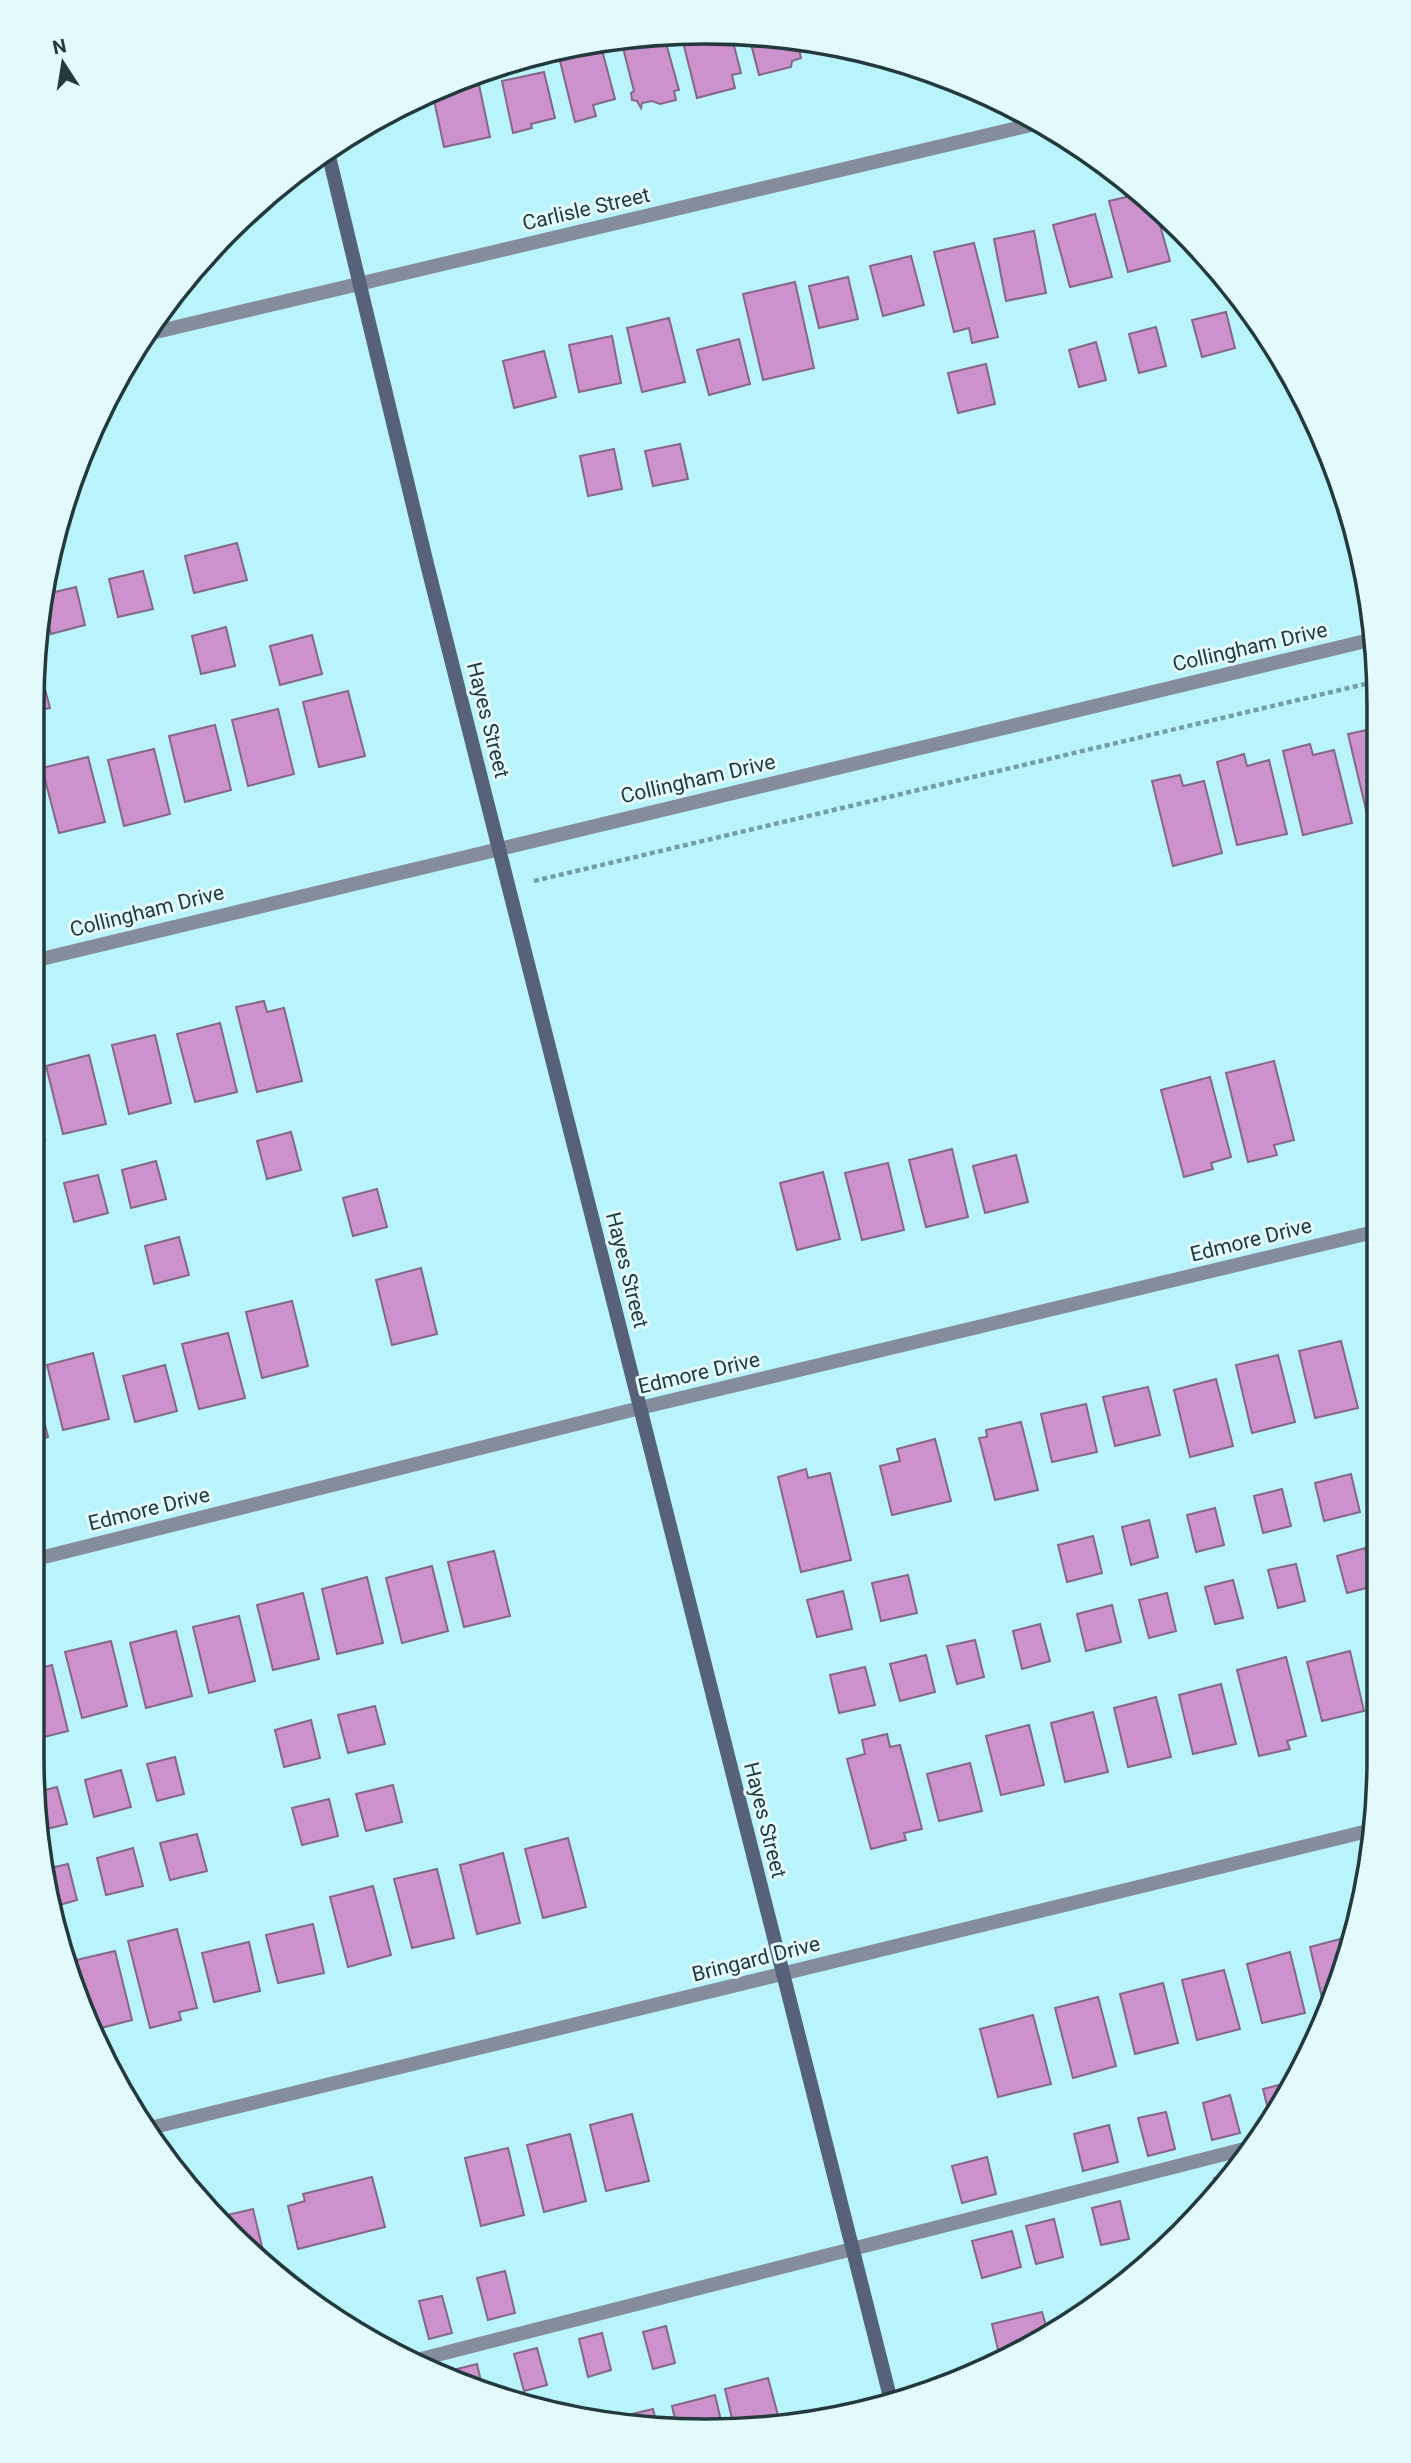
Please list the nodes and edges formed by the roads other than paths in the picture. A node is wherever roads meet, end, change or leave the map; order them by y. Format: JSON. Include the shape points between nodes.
{"nodes":[{"id":1,"x":1025,"y":126,"type":"edge"},
{"id":2,"x":330,"y":161,"type":"edge"},
{"id":3,"x":361,"y":284,"type":"junction"},
{"id":4,"x":160,"y":331,"type":"edge"},
{"id":5,"x":1364,"y":641,"type":"edge"},
{"id":6,"x":499,"y":848,"type":"junction"},
{"id":7,"x":44,"y":958,"type":"edge"},
{"id":8,"x":1367,"y":1234,"type":"edge"},
{"id":9,"x":640,"y":1408,"type":"junction"},
{"id":10,"x":44,"y":1557,"type":"edge"},
{"id":11,"x":1363,"y":1832,"type":"edge"},
{"id":12,"x":783,"y":1974,"type":"junction"},
{"id":13,"x":156,"y":2127,"type":"edge"},
{"id":14,"x":1238,"y":2151,"type":"edge"},
{"id":15,"x":852,"y":2248,"type":"junction"},
{"id":16,"x":427,"y":2357,"type":"edge"},
{"id":17,"x":889,"y":2393,"type":"edge"}],
"edges":[{"from":1,"to":3,"type":"street","name":"Carlisle Street"},
{"from":2,"to":3,"type":"street","name":"Hayes Street"},
{"from":3,"to":4,"type":"street","name":"Carlisle Street"},
{"from":3,"to":6,"type":"street","name":"Hayes Street"},
{"from":5,"to":6,"type":"street","name":"Collingham Drive"},
{"from":6,"to":7,"type":"street","name":"Collingham Drive"},
{"from":6,"to":9,"type":"street","name":"Hayes Street"},
{"from":8,"to":9,"type":"street","name":"Edmore Drive"},
{"from":9,"to":10,"type":"street","name":"Edmore Drive"},
{"from":9,"to":12,"type":"street","name":"Hayes Street"},
{"from":11,"to":12,"type":"street","name":"Bringard Drive"},
{"from":12,"to":13,"type":"street","name":"Bringard Drive"},
{"from":12,"to":15,"type":"street","name":"Hayes Street"},
{"from":14,"to":15,"type":"street"},
{"from":15,"to":16,"type":"street"},
{"from":15,"to":17,"type":"street","name":"Hayes Street"}]}
